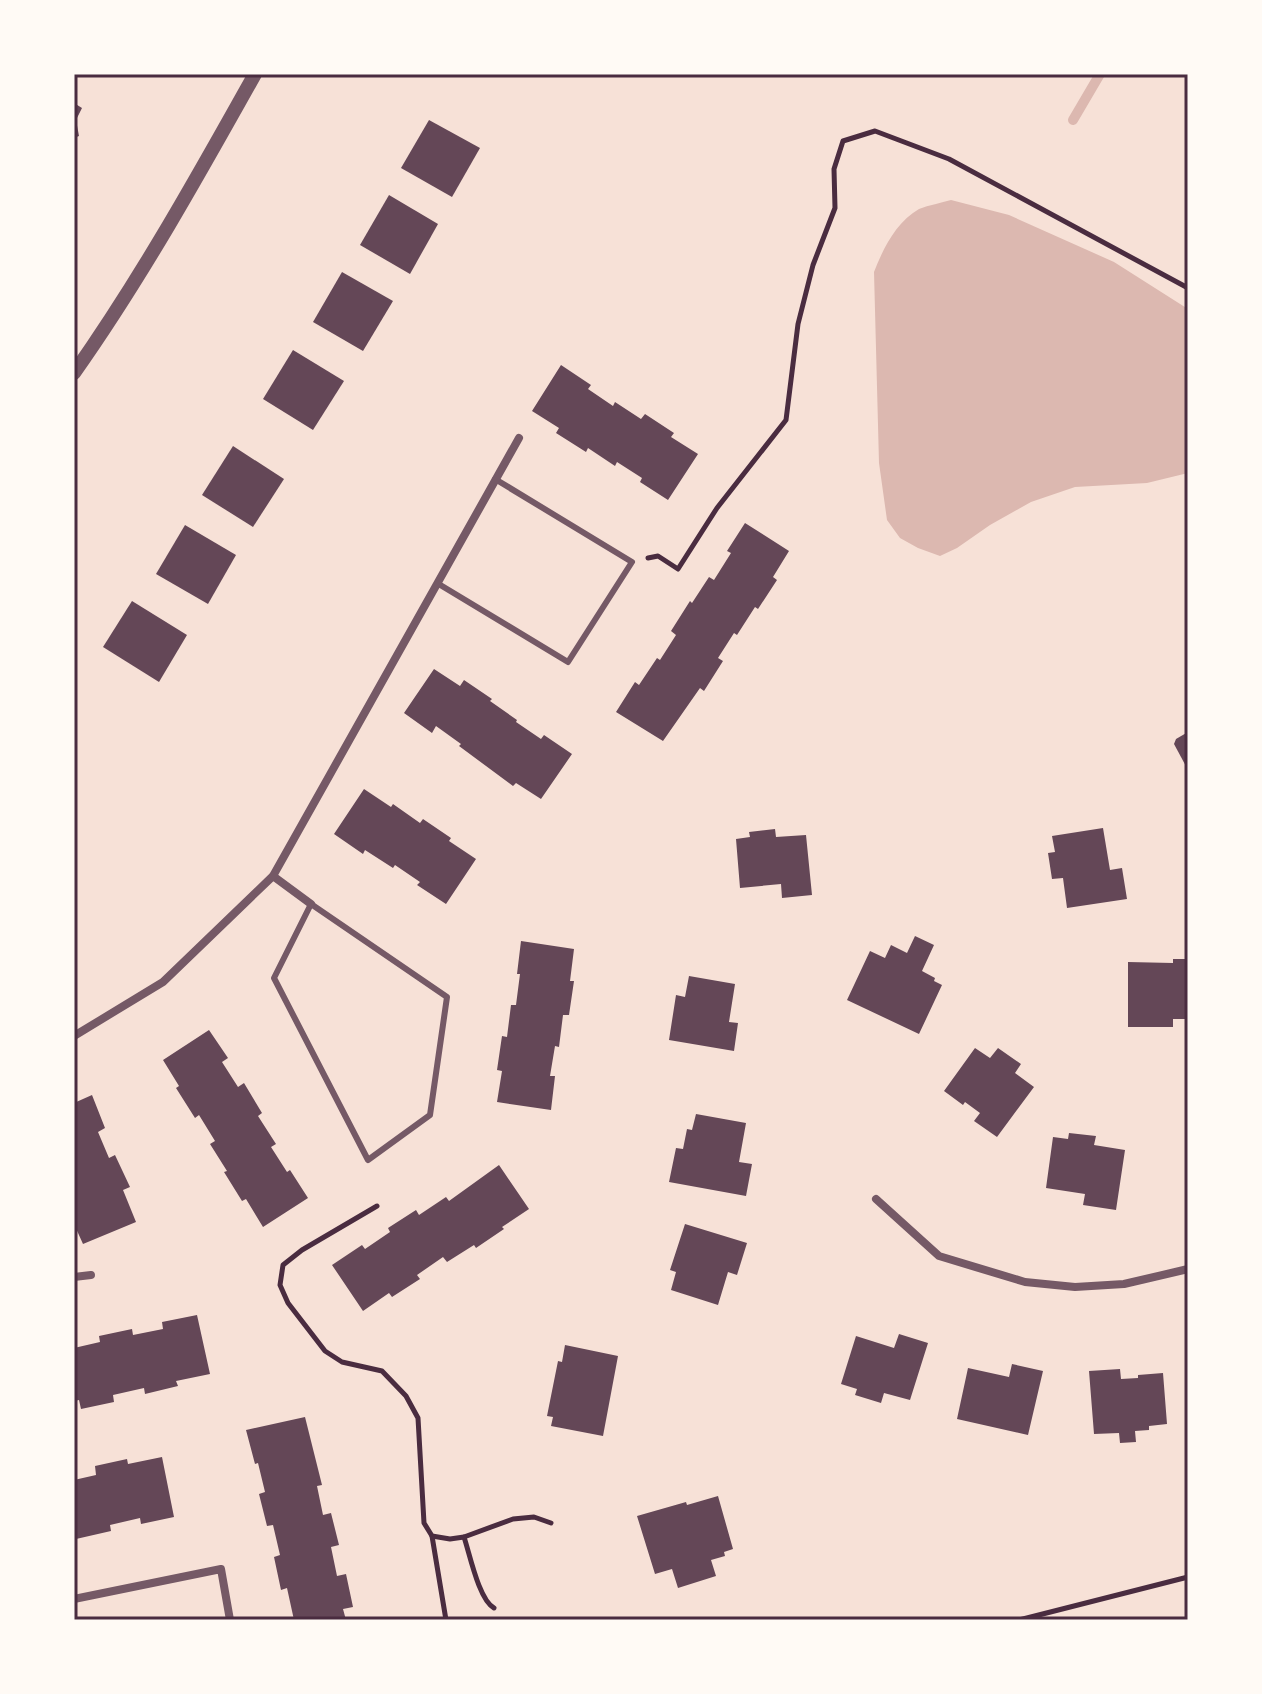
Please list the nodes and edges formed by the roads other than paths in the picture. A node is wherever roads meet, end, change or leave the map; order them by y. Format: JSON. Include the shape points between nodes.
{"nodes":[{"id":1,"x":255,"y":74,"type":"edge"},
{"id":2,"x":74,"y":373,"type":"edge"},
{"id":3,"x":519,"y":438,"type":"dead end"},
{"id":4,"x":495,"y":479,"type":"junction"},
{"id":5,"x":437,"y":583,"type":"junction"},
{"id":6,"x":273,"y":876,"type":"junction"},
{"id":7,"x":311,"y":904,"type":"junction"},
{"id":8,"x":74,"y":1036,"type":"edge"},
{"id":9,"x":876,"y":1199,"type":"dead end"},
{"id":10,"x":1188,"y":1269,"type":"edge"},
{"id":11,"x":91,"y":1275,"type":"dead end"},
{"id":12,"x":74,"y":1277,"type":"edge"},
{"id":13,"x":74,"y":1599,"type":"edge"},
{"id":14,"x":230,"y":1620,"type":"edge"}],
"edges":[{"from":1,"to":2,"type":"street","via":[[112,319]]},
{"from":3,"to":4,"type":"street"},
{"from":4,"to":5,"type":"street"},
{"from":4,"to":5,"type":"lane","via":[[632,562],[568,662]]},
{"from":5,"to":6,"type":"street"},
{"from":6,"to":7,"type":"street"},
{"from":6,"to":8,"type":"street","via":[[163,982]]},
{"from":7,"to":7,"type":"lane","via":[[447,997],[430,1115],[368,1160],[274,978]]},
{"from":9,"to":10,"type":"street","via":[[939,1256],[1025,1282],[1124,1284]]},
{"from":11,"to":12,"type":"street"},
{"from":13,"to":14,"type":"street","via":[[221,1569]]}]}
